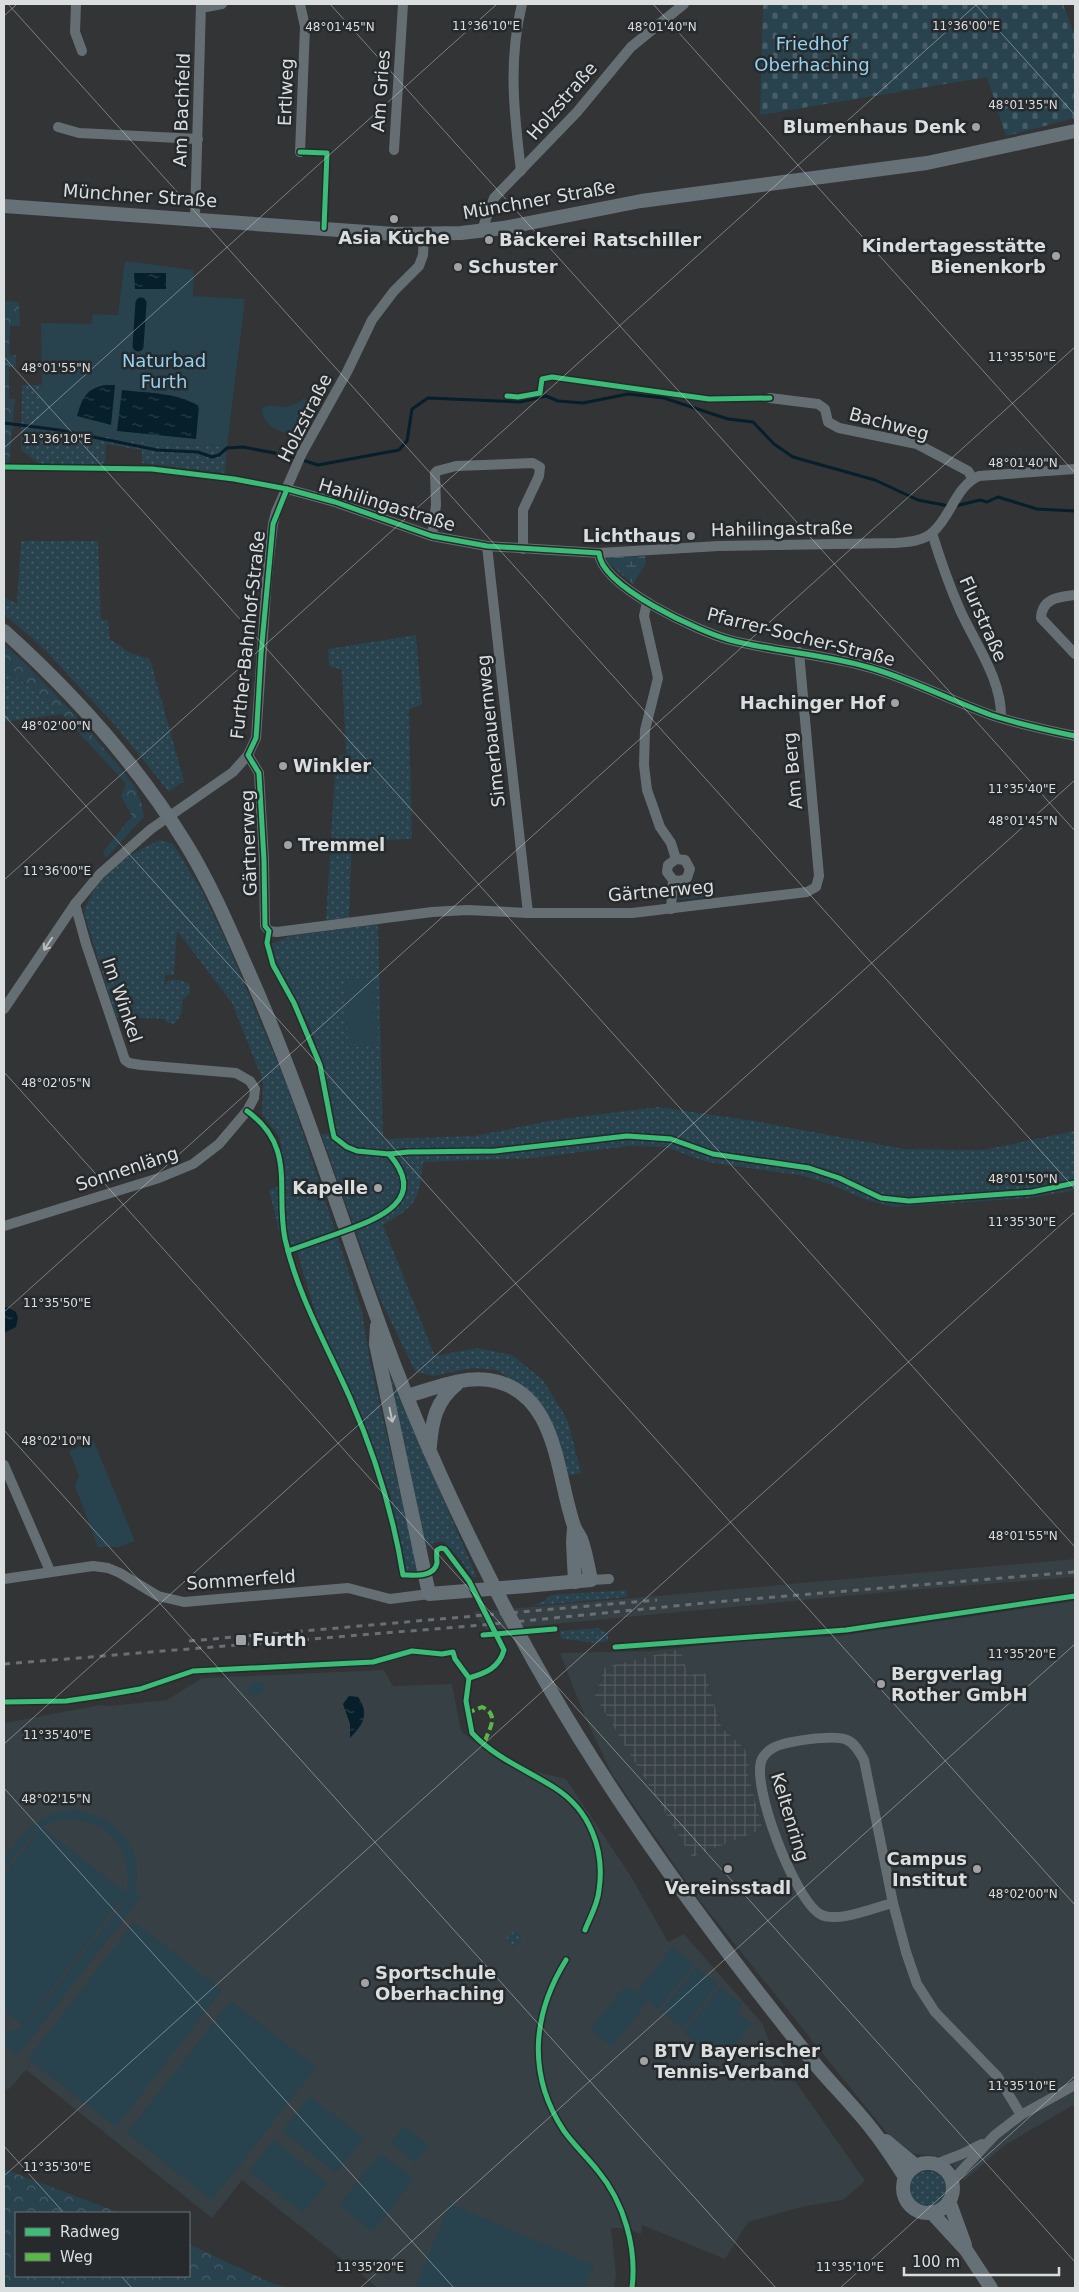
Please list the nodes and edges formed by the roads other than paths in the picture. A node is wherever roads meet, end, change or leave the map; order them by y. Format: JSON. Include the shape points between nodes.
{"nodes":[{"id":1,"x":76,"y":4,"type":"edge"},
{"id":2,"x":222,"y":4,"type":"edge"},
{"id":3,"x":300,"y":4,"type":"edge"},
{"id":4,"x":403,"y":4,"type":"edge"},
{"id":5,"x":522,"y":4,"type":"edge"},
{"id":6,"x":684,"y":4,"type":"edge"},
{"id":7,"x":201,"y":6,"type":"edge"},
{"id":8,"x":82,"y":51,"type":"dead end"},
{"id":9,"x":58,"y":127,"type":"dead end"},
{"id":10,"x":1075,"y":132,"type":"edge"},
{"id":11,"x":198,"y":139,"type":"junction"},
{"id":12,"x":394,"y":150,"type":"dead end"},
{"id":13,"x":300,"y":152,"type":"dead end"},
{"id":14,"x":521,"y":171,"type":"junction"},
{"id":15,"x":4,"y":206,"type":"edge"},
{"id":16,"x":195,"y":218,"type":"junction"},
{"id":17,"x":481,"y":232,"type":"junction"},
{"id":18,"x":424,"y":235,"type":"junction"},
{"id":19,"x":770,"y":398,"type":"dead end"},
{"id":20,"x":1075,"y":469,"type":"edge"},
{"id":21,"x":973,"y":479,"type":"junction"},
{"id":22,"x":287,"y":489,"type":"junction"},
{"id":23,"x":932,"y":533,"type":"junction"},
{"id":24,"x":432,"y":536,"type":"junction"},
{"id":25,"x":487,"y":546,"type":"junction"},
{"id":26,"x":523,"y":549,"type":"junction"},
{"id":27,"x":599,"y":553,"type":"junction"},
{"id":28,"x":1075,"y":595,"type":"edge"},
{"id":29,"x":647,"y":602,"type":"junction"},
{"id":30,"x":4,"y":632,"type":"edge"},
{"id":31,"x":800,"y":652,"type":"junction"},
{"id":32,"x":1075,"y":654,"type":"edge"},
{"id":33,"x":1001,"y":717,"type":"junction"},
{"id":34,"x":1075,"y":736,"type":"edge"},
{"id":35,"x":248,"y":755,"type":"junction"},
{"id":36,"x":168,"y":817,"type":"junction"},
{"id":37,"x":676,"y":859,"type":"junction"},
{"id":38,"x":673,"y":880,"type":"junction"},
{"id":39,"x":816,"y":887,"type":"joint"},
{"id":40,"x":76,"y":904,"type":"junction"},
{"id":41,"x":671,"y":909,"type":"junction"},
{"id":42,"x":528,"y":913,"type":"junction"},
{"id":43,"x":4,"y":1008,"type":"edge"},
{"id":44,"x":254,"y":1088,"type":"joint"},
{"id":45,"x":4,"y":1226,"type":"edge"},
{"id":46,"x":378,"y":1321,"type":"junction"},
{"id":47,"x":462,"y":1380,"type":"junction"},
{"id":48,"x":407,"y":1396,"type":"junction"},
{"id":49,"x":430,"y":1449,"type":"junction"},
{"id":50,"x":4,"y":1465,"type":"edge"},
{"id":51,"x":574,"y":1527,"type":"junction"},
{"id":52,"x":50,"y":1571,"type":"junction"},
{"id":53,"x":4,"y":1579,"type":"edge"},
{"id":54,"x":609,"y":1579,"type":"dead end"},
{"id":55,"x":591,"y":1580,"type":"junction"},
{"id":56,"x":575,"y":1582,"type":"junction"},
{"id":57,"x":429,"y":1594,"type":"junction"},
{"id":58,"x":893,"y":1903,"type":"junction"},
{"id":59,"x":1075,"y":2085,"type":"edge"},
{"id":60,"x":1021,"y":2115,"type":"junction"},
{"id":61,"x":874,"y":2131,"type":"junction"},
{"id":62,"x":989,"y":2139,"type":"junction"},
{"id":63,"x":936,"y":2164,"type":"junction"},
{"id":64,"x":916,"y":2166,"type":"junction"},
{"id":65,"x":905,"y":2177,"type":"junction"},
{"id":66,"x":952,"y":2181,"type":"junction"},
{"id":67,"x":949,"y":2201,"type":"junction"},
{"id":68,"x":932,"y":2212,"type":"junction"},
{"id":69,"x":966,"y":2250,"type":"junction"},
{"id":70,"x":992,"y":2288,"type":"edge"}],
"edges":[{"from":1,"to":8,"type":"street","via":[[75,32]]},
{"from":2,"to":7,"type":"street"},
{"from":3,"to":13,"type":"street","name":"Ertlweg","via":[[304,27]]},
{"from":4,"to":12,"type":"street","name":"Am Gries"},
{"from":5,"to":14,"type":"street","via":[[516,27],[512,72]]},
{"from":6,"to":14,"type":"street","name":"Holzstraße","via":[[630,48],[577,112]]},
{"from":7,"to":11,"type":"street","name":"Am Bachfeld"},
{"from":9,"to":11,"type":"street","via":[[79,133]]},
{"from":10,"to":17,"type":"main road","name":"Münchner Straße","via":[[927,163],[641,201]]},
{"from":11,"to":16,"type":"street","name":"Am Bachfeld"},
{"from":14,"to":17,"type":"street","name":"Holzstraße","via":[[494,198]]},
{"from":15,"to":16,"type":"main road","name":"Münchner Straße"},
{"from":16,"to":18,"type":"main road","name":"Münchner Straße"},
{"from":17,"to":18,"type":"main road","name":"Münchner Straße"},
{"from":18,"to":22,"type":"street","name":"Holzstraße","via":[[419,266],[372,320],[299,459]]},
{"from":19,"to":21,"type":"street","name":"Bachweg","via":[[818,404],[825,409],[828,422],[839,428],[917,444],[968,471]]},
{"from":20,"to":21,"type":"street","via":[[990,474]]},
{"from":21,"to":23,"type":"street","via":[[966,484]]},
{"from":22,"to":24,"type":"street","name":"Hahilingastraße"},
{"from":22,"to":35,"type":"street","name":"Further-Bahnhof-Straße","via":[[273,524],[256,738]]},
{"from":23,"to":27,"type":"street","name":"Hahilingastraße","via":[[915,541],[896,543],[719,546]]},
{"from":23,"to":33,"type":"street","name":"Flurstraße","via":[[960,610],[996,687]]},
{"from":24,"to":25,"type":"street","name":"Hahilingastraße"},
{"from":24,"to":26,"type":"street","via":[[437,471],[456,466],[533,463],[540,467],[539,476],[524,502]]},
{"from":25,"to":26,"type":"street","name":"Hahilingastraße"},
{"from":25,"to":42,"type":"street","name":"Simerbauernweg"},
{"from":26,"to":27,"type":"street","name":"Hahilingastraße"},
{"from":27,"to":29,"type":"street","name":"Pfarrer-Socher-Straße","via":[[599,559],[612,576]]},
{"from":28,"to":32,"type":"street","via":[[1046,603],[1041,618]]},
{"from":29,"to":31,"type":"street","name":"Pfarrer-Socher-Straße","via":[[724,638]]},
{"from":29,"to":37,"type":"street","via":[[644,616],[658,678],[645,730],[644,765],[647,790]]},
{"from":30,"to":36,"type":"main road","via":[[44,668],[100,727],[146,783]]},
{"from":31,"to":33,"type":"street","name":"Pfarrer-Socher-Straße","via":[[871,668]]},
{"from":31,"to":39,"type":"street","name":"Am Berg","via":[[819,876]]},
{"from":33,"to":34,"type":"street","name":"Pfarrer-Socher-Straße"},
{"from":35,"to":36,"type":"street","name":"Further-Bahnhof-Straße","via":[[233,772]]},
{"from":35,"to":42,"type":"street","name":"Gärtnerweg","via":[[259,773],[265,926],[270,931],[432,912]]},
{"from":36,"to":40,"type":"street","name":"Further-Bahnhof-Straße","via":[[116,858]]},
{"from":36,"to":46,"type":"main road","via":[[212,888],[258,992],[294,1082]]},
{"from":37,"to":38,"type":"street","via":[[668,865],[667,872]]},
{"from":37,"to":38,"type":"street","via":[[688,864],[689,874],[684,880]]},
{"from":38,"to":41,"type":"street"},
{"from":39,"to":41,"type":"street","name":"Gärtnerweg","via":[[808,892]]},
{"from":40,"to":43,"type":"street","name":"Further-Bahnhof-Straße","one_way":true},
{"from":40,"to":44,"type":"street","name":"Im Winkel","via":[[125,1060],[141,1065],[236,1073],[250,1081]]},
{"from":41,"to":42,"type":"street","name":"Gärtnerweg","via":[[632,913]]},
{"from":44,"to":45,"type":"street","name":"Sonnenläng","via":[[254,1098],[248,1111],[219,1144],[193,1164],[159,1178]]},
{"from":46,"to":48,"type":"main road"},
{"from":46,"to":57,"type":"main road","one_way":true,"via":[[376,1344]]},
{"from":47,"to":48,"type":"main road"},
{"from":47,"to":49,"type":"main road","via":[[439,1402],[433,1416]]},
{"from":47,"to":51,"type":"main road","via":[[490,1380],[511,1388],[537,1409],[552,1443]]},
{"from":48,"to":49,"type":"main road"},
{"from":49,"to":61,"type":"main road","via":[[502,1602],[607,1783],[737,1965]]},
{"from":50,"to":52,"type":"street"},
{"from":51,"to":55,"type":"main road","via":[[581,1539]]},
{"from":51,"to":56,"type":"main road"},
{"from":52,"to":53,"type":"street","name":"Sommerfeld"},
{"from":52,"to":57,"type":"street","name":"Sommerfeld","via":[[93,1566],[108,1568],[158,1596],[184,1602],[348,1588],[390,1599]]},
{"from":54,"to":55,"type":"street"},
{"from":55,"to":56,"type":"main road"},
{"from":56,"to":57,"type":"main road","bridge":true},
{"from":58,"to":58,"type":"street","name":"Keltenring","via":[[864,1760],[857,1748],[848,1740],[835,1738],[772,1748],[763,1757],[758,1770],[763,1794],[777,1841],[808,1904],[820,1915],[840,1917]]},
{"from":58,"to":60,"type":"street","name":"Keltenring","via":[[906,1952],[923,1996],[995,2074]]},
{"from":59,"to":60,"type":"street"},
{"from":60,"to":62,"type":"street"},
{"from":61,"to":64,"type":"main road"},
{"from":61,"to":65,"type":"main road"},
{"from":62,"to":63,"type":"street"},
{"from":62,"to":66,"type":"street"},
{"from":63,"to":64,"type":"main road"},
{"from":63,"to":66,"type":"main road"},
{"from":64,"to":65,"type":"main road"},
{"from":65,"to":68,"type":"main road","via":[[903,2190],[908,2202],[918,2211]]},
{"from":66,"to":67,"type":"main road"},
{"from":67,"to":68,"type":"main road","via":[[942,2209]]},
{"from":67,"to":69,"type":"main road"},
{"from":68,"to":69,"type":"main road"},
{"from":69,"to":70,"type":"main road"}]}
